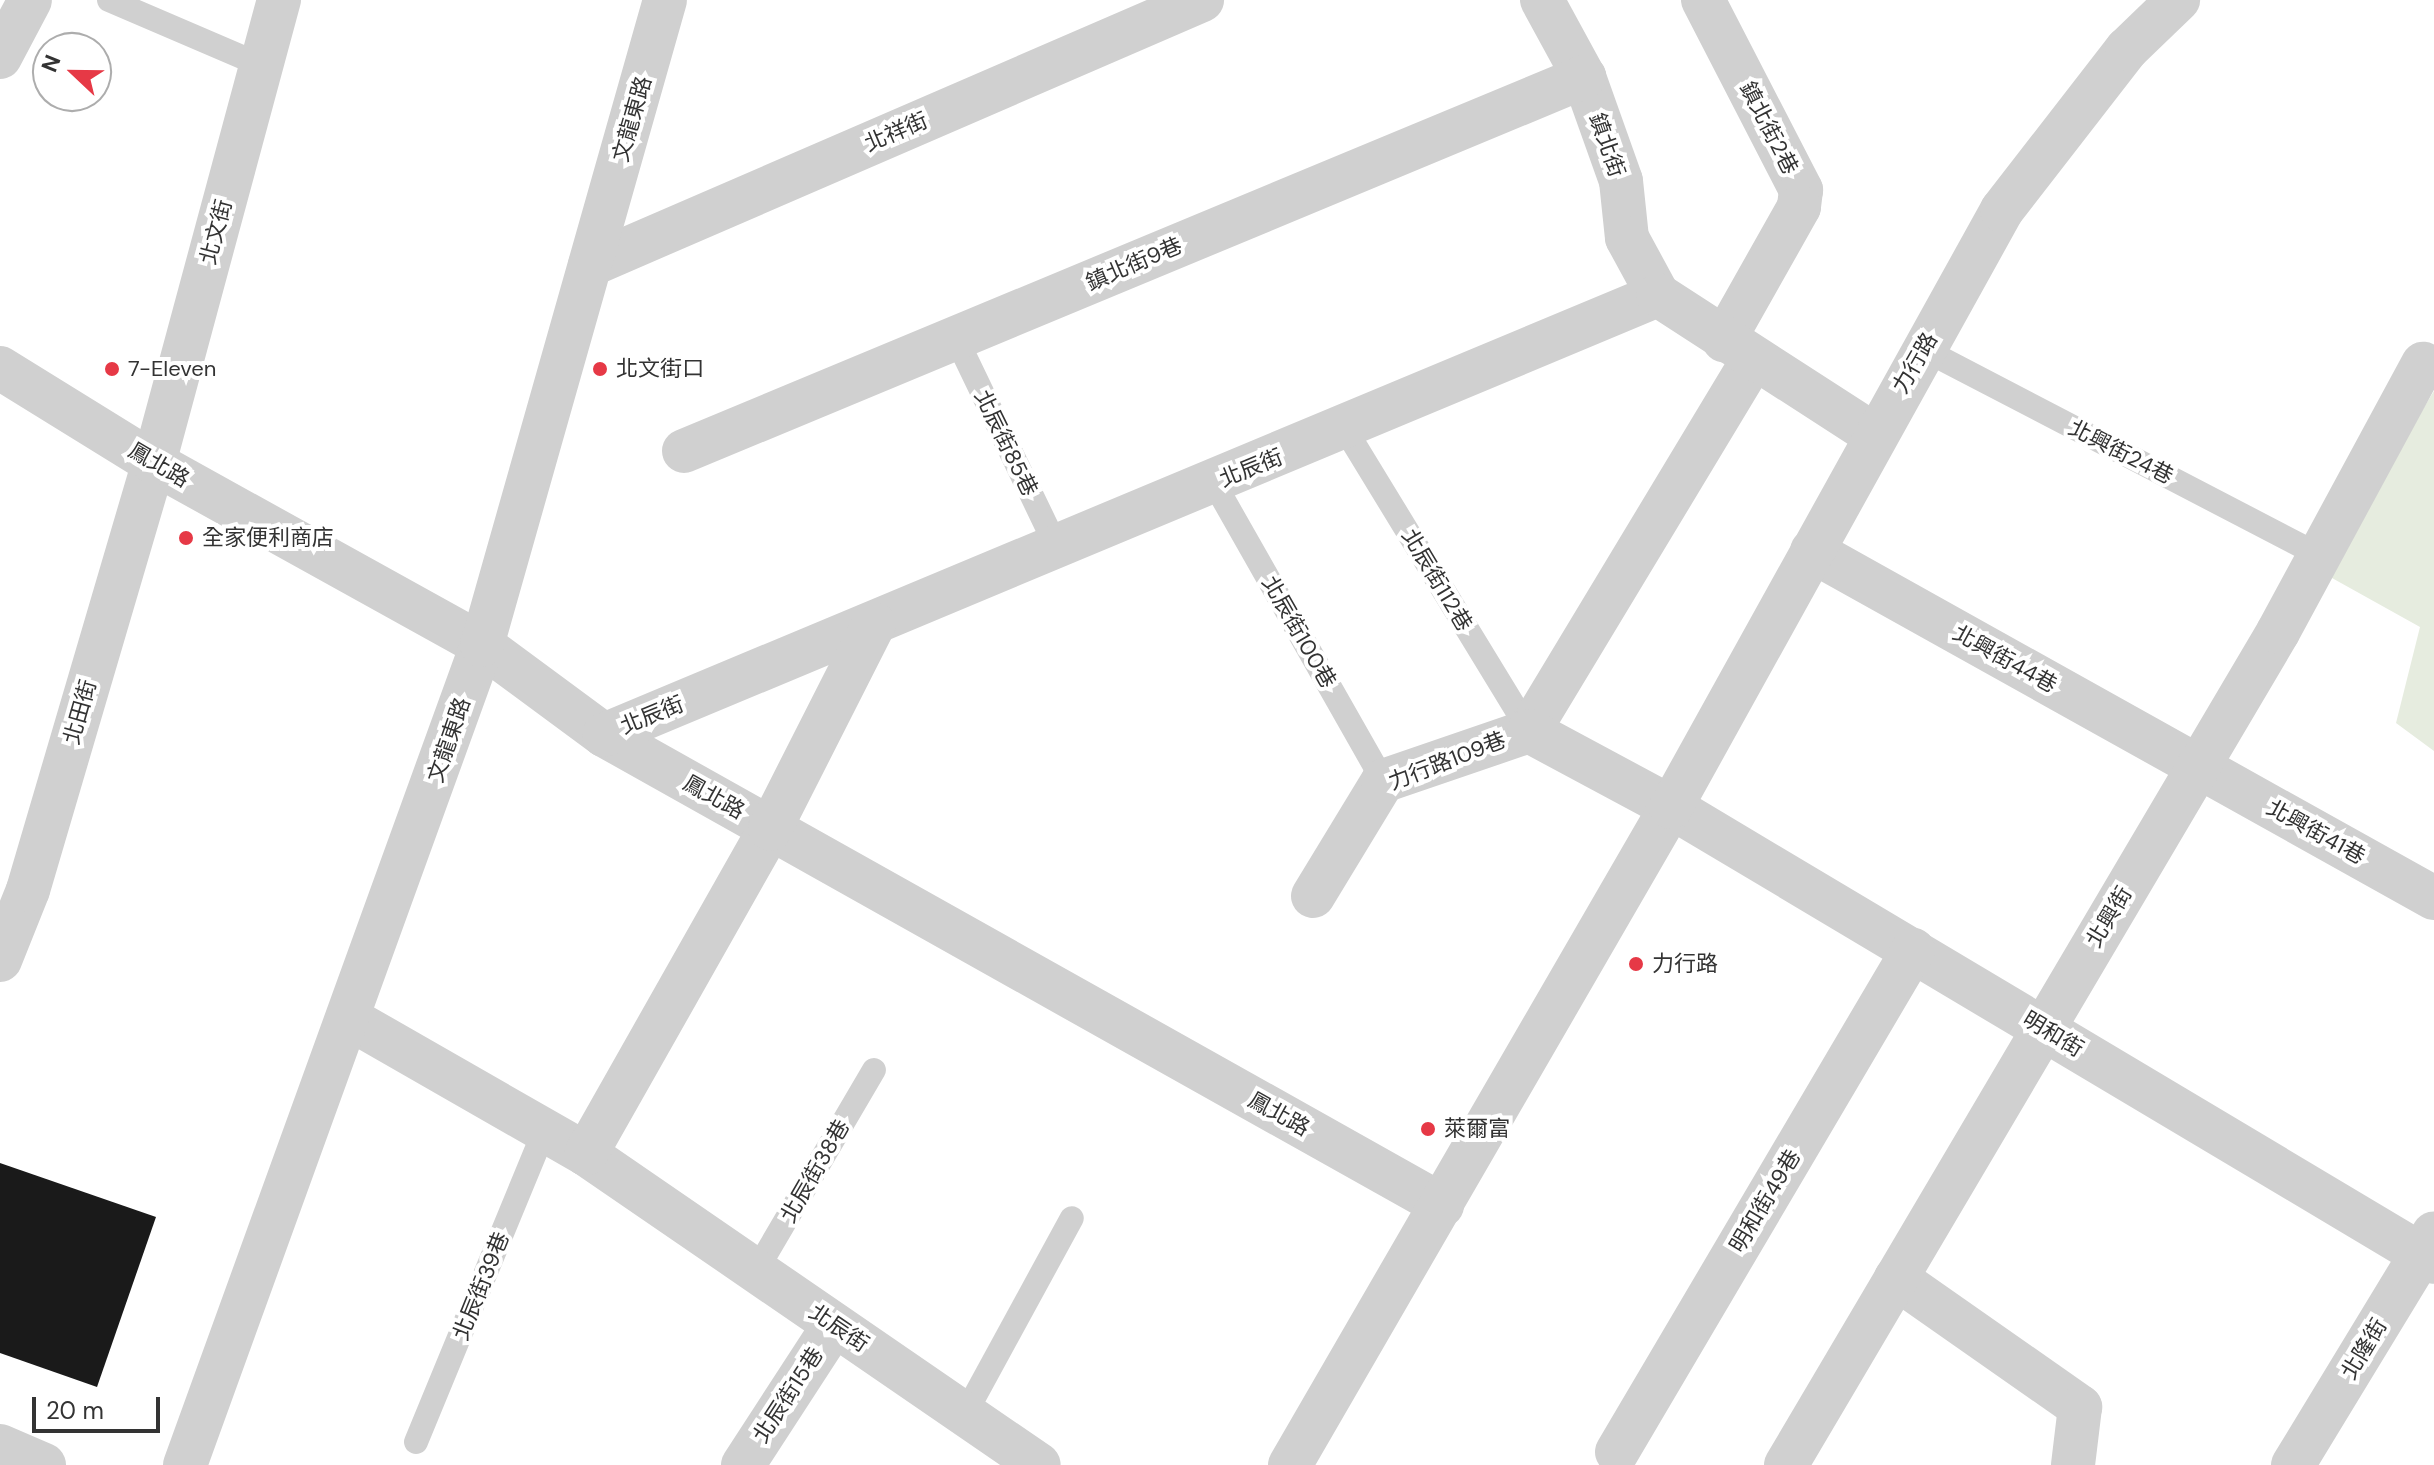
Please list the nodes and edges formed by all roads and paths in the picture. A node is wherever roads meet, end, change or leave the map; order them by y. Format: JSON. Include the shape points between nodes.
{"nodes":[{"id":1,"x":30,"y":0,"type":"edge"},
{"id":2,"x":109,"y":0,"type":"edge"},
{"id":3,"x":279,"y":0,"type":"edge"},
{"id":4,"x":665,"y":0,"type":"edge"},
{"id":5,"x":1202,"y":0,"type":"edge"},
{"id":6,"x":1542,"y":0,"type":"edge"},
{"id":7,"x":1703,"y":0,"type":"edge"},
{"id":8,"x":2178,"y":0,"type":"edge"},
{"id":9,"x":0,"y":57,"type":"edge"},
{"id":10,"x":261,"y":65,"type":"junction"},
{"id":11,"x":1584,"y":77,"type":"junction"},
{"id":12,"x":590,"y":265,"type":"junction"},
{"id":13,"x":1658,"y":295,"type":"junction"},
{"id":14,"x":956,"y":338,"type":"junction"},
{"id":15,"x":1923,"y":349,"type":"junction"},
{"id":16,"x":1739,"y":350,"type":"junction"},
{"id":17,"x":2423,"y":364,"type":"dead end"},
{"id":18,"x":0,"y":368,"type":"edge"},
{"id":19,"x":1345,"y":429,"type":"junction"},
{"id":20,"x":1874,"y":435,"type":"junction"},
{"id":21,"x":684,"y":451,"type":"dead end"},
{"id":22,"x":154,"y":463,"type":"junction"},
{"id":23,"x":1214,"y":483,"type":"junction"},
{"id":24,"x":1057,"y":548,"type":"junction"},
{"id":25,"x":1812,"y":551,"type":"junction"},
{"id":26,"x":2319,"y":555,"type":"junction"},
{"id":27,"x":874,"y":624,"type":"junction"},
{"id":28,"x":482,"y":645,"type":"junction"},
{"id":29,"x":1529,"y":731,"type":"junction"},
{"id":30,"x":604,"y":735,"type":"junction"},
{"id":31,"x":2198,"y":766,"type":"junction"},
{"id":32,"x":1383,"y":781,"type":"junction"},
{"id":33,"x":1671,"y":807,"type":"junction"},
{"id":34,"x":770,"y":829,"type":"junction"},
{"id":35,"x":14,"y":879,"type":"edge"},
{"id":36,"x":1313,"y":896,"type":"dead end"},
{"id":37,"x":2434,"y":898,"type":"edge"},
{"id":38,"x":1913,"y":950,"type":"junction"},
{"id":39,"x":0,"y":960,"type":"edge"},
{"id":40,"x":350,"y":1019,"type":"junction"},
{"id":41,"x":2043,"y":1028,"type":"junction"},
{"id":42,"x":874,"y":1070,"type":"dead end"},
{"id":43,"x":545,"y":1129,"type":"junction"},
{"id":44,"x":586,"y":1154,"type":"junction"},
{"id":45,"x":1442,"y":1205,"type":"junction"},
{"id":46,"x":1072,"y":1218,"type":"dead end"},
{"id":47,"x":2430,"y":1250,"type":"edge"},
{"id":48,"x":756,"y":1271,"type":"junction"},
{"id":49,"x":1896,"y":1278,"type":"junction"},
{"id":50,"x":834,"y":1325,"type":"junction"},
{"id":51,"x":965,"y":1414,"type":"junction"},
{"id":52,"x":416,"y":1442,"type":"dead end"},
{"id":53,"x":0,"y":1446,"type":"edge"},
{"id":54,"x":1617,"y":1452,"type":"dead end"},
{"id":55,"x":44,"y":1465,"type":"edge"},
{"id":56,"x":185,"y":1465,"type":"edge"},
{"id":57,"x":743,"y":1465,"type":"edge"},
{"id":58,"x":1039,"y":1465,"type":"edge"},
{"id":59,"x":1290,"y":1465,"type":"edge"},
{"id":60,"x":1786,"y":1465,"type":"edge"},
{"id":61,"x":2073,"y":1465,"type":"edge"},
{"id":62,"x":2293,"y":1465,"type":"edge"}],
"edges":[{"from":1,"to":9,"type":"street"},
{"from":2,"to":10,"type":"lane"},
{"from":3,"to":10,"type":"street","name":"北文街"},
{"from":4,"to":12,"type":"street","name":"文龍東路"},
{"from":5,"to":12,"type":"street","name":"北祥街"},
{"from":6,"to":11,"type":"street","name":"鎮北街"},
{"from":7,"to":16,"type":"street","name":"鎮北街2巷","via":[[1801,190],[1799,207]]},
{"from":8,"to":15,"type":"street","name":"力行路","via":[[2127,49],[2002,210]]},
{"from":10,"to":22,"type":"street","name":"北文街"},
{"from":11,"to":13,"type":"street","name":"鎮北街","via":[[1621,181],[1627,238]]},
{"from":11,"to":14,"type":"street","name":"鎮北街9巷"},
{"from":12,"to":28,"type":"street","name":"文龍東路"},
{"from":13,"to":16,"type":"street"},
{"from":13,"to":19,"type":"street","name":"北辰街"},
{"from":14,"to":21,"type":"street","name":"鎮北街9巷"},
{"from":14,"to":24,"type":"lane","name":"北辰街85巷"},
{"from":15,"to":20,"type":"street","name":"力行路"},
{"from":15,"to":26,"type":"lane","name":"北興街24巷"},
{"from":16,"to":20,"type":"street"},
{"from":16,"to":29,"type":"street"},
{"from":17,"to":26,"type":"street","name":"北興街"},
{"from":18,"to":22,"type":"street","name":"鳳北路"},
{"from":19,"to":23,"type":"street","name":"北辰街"},
{"from":19,"to":29,"type":"lane","name":"北辰街112巷"},
{"from":20,"to":25,"type":"street","name":"力行路"},
{"from":22,"to":28,"type":"street","name":"鳳北路"},
{"from":22,"to":35,"type":"street","name":"北田街"},
{"from":23,"to":24,"type":"street","name":"北辰街"},
{"from":23,"to":32,"type":"lane","name":"北辰街100巷"},
{"from":24,"to":27,"type":"street","name":"北辰街"},
{"from":25,"to":31,"type":"street","name":"北興街44巷"},
{"from":25,"to":33,"type":"street","name":"力行路"},
{"from":26,"to":31,"type":"street","name":"北興街"},
{"from":27,"to":30,"type":"street","name":"北辰街"},
{"from":27,"to":34,"type":"street"},
{"from":28,"to":30,"type":"street","name":"鳳北路"},
{"from":28,"to":40,"type":"street","name":"文龍東路"},
{"from":29,"to":32,"type":"street","name":"力行路109巷"},
{"from":29,"to":33,"type":"street","name":"力行路109巷"},
{"from":30,"to":34,"type":"street","name":"鳳北路"},
{"from":31,"to":37,"type":"street","name":"北興街41巷"},
{"from":31,"to":41,"type":"street","name":"北興街"},
{"from":32,"to":36,"type":"street","name":"力行路109巷"},
{"from":33,"to":38,"type":"street","name":"明和街"},
{"from":33,"to":45,"type":"street","name":"力行路"},
{"from":34,"to":44,"type":"street"},
{"from":34,"to":45,"type":"street","name":"鳳北路"},
{"from":35,"to":39,"type":"street","name":"北田街"},
{"from":38,"to":41,"type":"street","name":"明和街"},
{"from":38,"to":54,"type":"street","name":"明和街49巷"},
{"from":40,"to":43,"type":"street","name":"北辰街"},
{"from":40,"to":56,"type":"street","name":"文龍東路"},
{"from":41,"to":47,"type":"street","name":"明和街"},
{"from":41,"to":49,"type":"street","name":"北興街"},
{"from":42,"to":48,"type":"lane","name":"北辰街38巷"},
{"from":43,"to":44,"type":"street","name":"北辰街"},
{"from":43,"to":52,"type":"lane","name":"北辰街39巷"},
{"from":44,"to":48,"type":"street","name":"北辰街"},
{"from":45,"to":59,"type":"street","name":"力行路"},
{"from":46,"to":51,"type":"lane"},
{"from":47,"to":62,"type":"street","name":"北隆街"},
{"from":48,"to":50,"type":"street","name":"北辰街"},
{"from":49,"to":60,"type":"street","name":"北興街"},
{"from":49,"to":61,"type":"street","via":[[2080,1407]]},
{"from":50,"to":51,"type":"street","name":"北辰街"},
{"from":50,"to":57,"type":"street","name":"北辰街15巷"},
{"from":51,"to":58,"type":"street","name":"北辰街"},
{"from":53,"to":55,"type":"street"}]}
